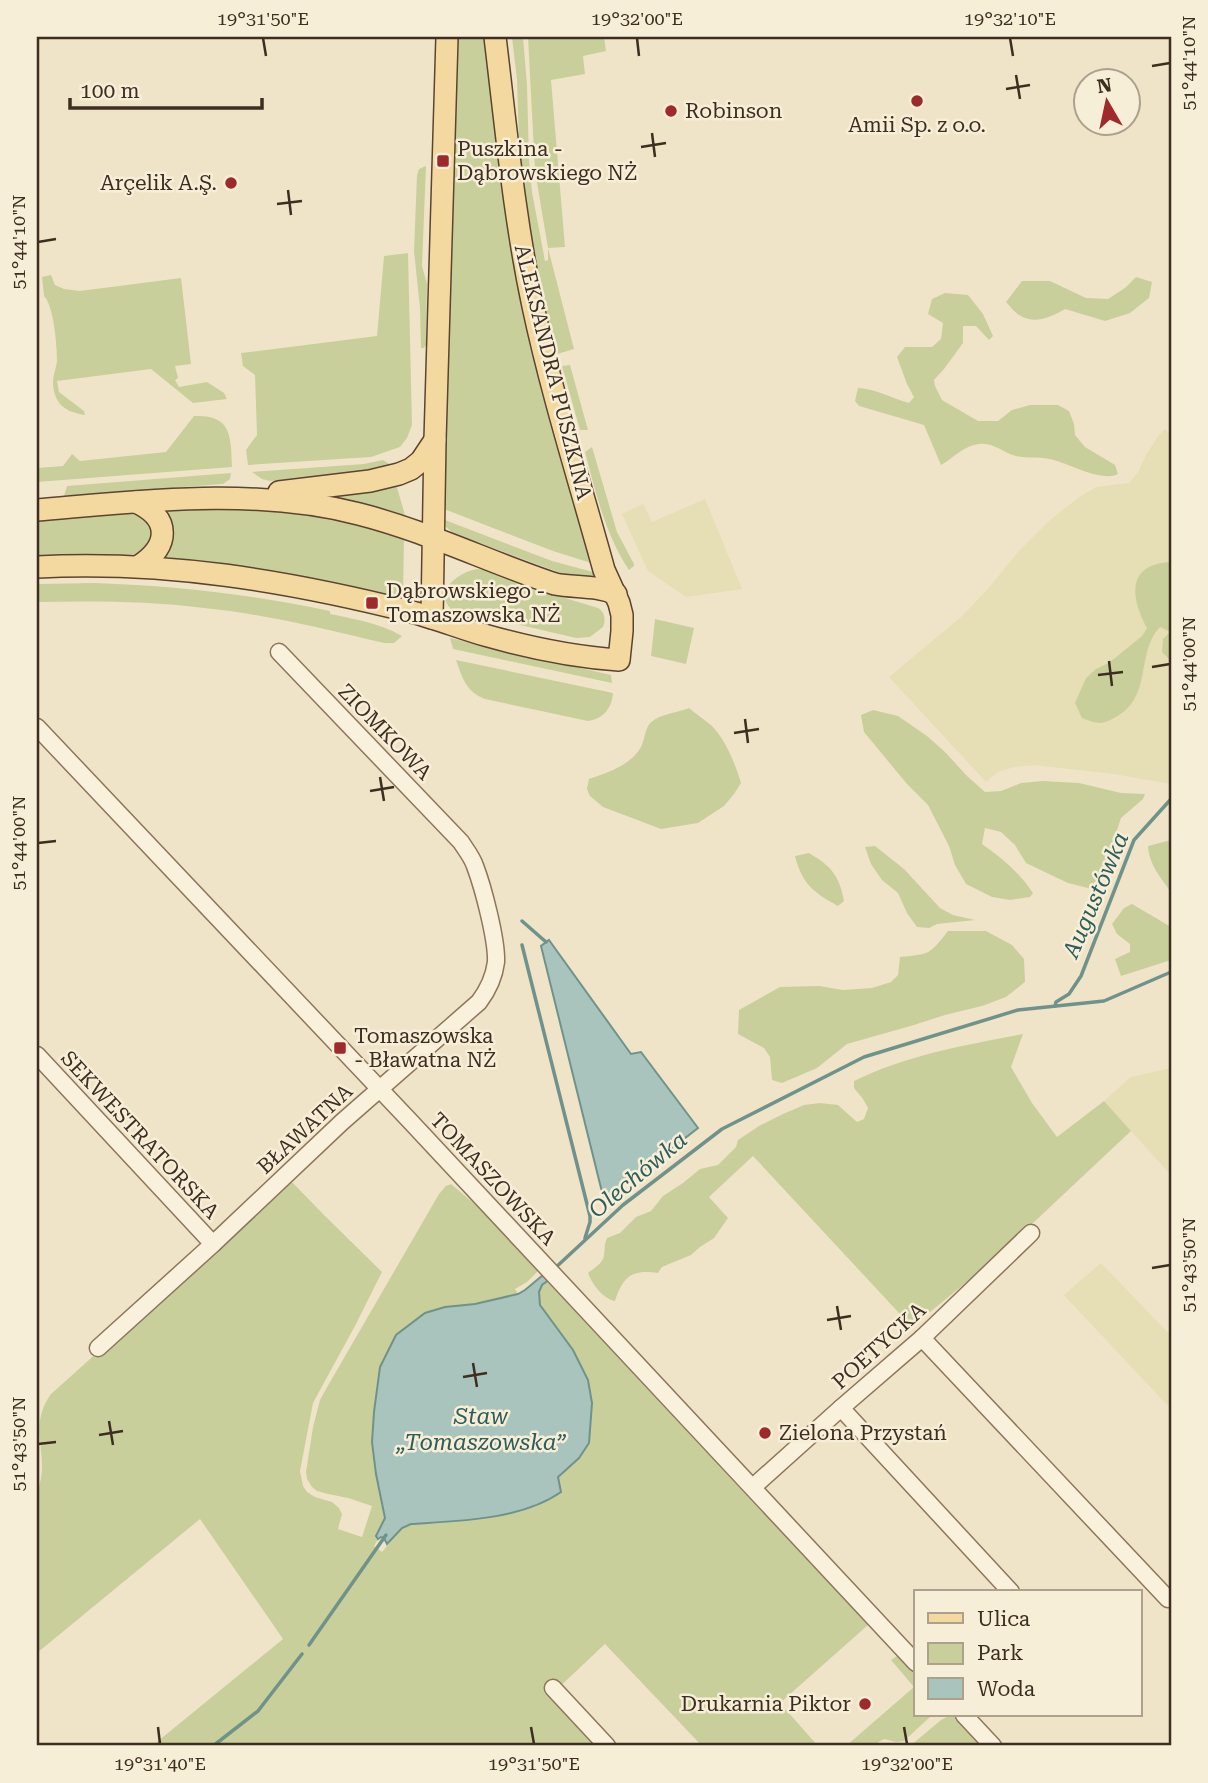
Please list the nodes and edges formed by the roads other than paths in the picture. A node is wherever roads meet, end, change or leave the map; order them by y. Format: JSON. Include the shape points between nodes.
{"nodes":[{"id":1,"x":447,"y":37,"type":"edge"},
{"id":2,"x":495,"y":38,"type":"edge"},
{"id":3,"x":435,"y":440,"type":"junction"},
{"id":4,"x":240,"y":498,"type":"junction"},
{"id":5,"x":136,"y":502,"type":"junction"},
{"id":6,"x":37,"y":510,"type":"edge"},
{"id":7,"x":433,"y":538,"type":"junction"},
{"id":8,"x":139,"y":566,"type":"junction"},
{"id":9,"x":37,"y":567,"type":"edge"},
{"id":10,"x":616,"y":594,"type":"junction"},
{"id":11,"x":432,"y":618,"type":"junction"},
{"id":12,"x":279,"y":652,"type":"dead end"},
{"id":13,"x":37,"y":727,"type":"edge"},
{"id":14,"x":461,"y":842,"type":"joint"},
{"id":15,"x":37,"y":1055,"type":"edge"},
{"id":16,"x":380,"y":1090,"type":"junction"},
{"id":17,"x":1031,"y":1233,"type":"dead end"},
{"id":18,"x":213,"y":1244,"type":"junction"},
{"id":19,"x":922,"y":1338,"type":"junction"},
{"id":20,"x":98,"y":1348,"type":"dead end"},
{"id":21,"x":841,"y":1408,"type":"junction"},
{"id":22,"x":753,"y":1487,"type":"junction"},
{"id":23,"x":1010,"y":1590,"type":"edge"},
{"id":24,"x":1168,"y":1599,"type":"dead end"},
{"id":25,"x":914,"y":1660,"type":"edge"},
{"id":26,"x":553,"y":1688,"type":"dead end"},
{"id":27,"x":965,"y":1716,"type":"edge"},
{"id":28,"x":607,"y":1746,"type":"edge"},
{"id":29,"x":993,"y":1746,"type":"edge"}],
"edges":[{"from":1,"to":3,"type":"main road"},
{"from":2,"to":10,"type":"main road","name":"ALEKSANDRA PUSZKINA","via":[[519,230],[538,329],[604,570]]},
{"from":3,"to":4,"type":"main road","via":[[421,461],[399,474]]},
{"from":3,"to":7,"type":"main road"},
{"from":4,"to":5,"type":"main road"},
{"from":4,"to":7,"type":"main road","via":[[330,507]]},
{"from":5,"to":6,"type":"main road"},
{"from":5,"to":8,"type":"main road","via":[[152,511],[162,530],[158,550]]},
{"from":7,"to":10,"type":"main road","via":[[555,584]]},
{"from":7,"to":11,"type":"main road"},
{"from":8,"to":9,"type":"main road"},
{"from":8,"to":11,"type":"main road","via":[[271,582]]},
{"from":10,"to":11,"type":"main road","name":"ALEKSANDRA PUSZKINA","via":[[622,615],[620,660],[540,648]]},
{"from":12,"to":14,"type":"street","name":"ZIOMKOWA"},
{"from":13,"to":16,"type":"street","name":"TOMASZOWSKA"},
{"from":14,"to":16,"type":"street","name":"BŁAWATNA","via":[[475,865],[490,920],[496,953],[493,977],[479,1002]]},
{"from":15,"to":18,"type":"street","name":"SEKWESTRATORSKA"},
{"from":16,"to":18,"type":"street","name":"BŁAWATNA"},
{"from":16,"to":22,"type":"street","name":"TOMASZOWSKA"},
{"from":17,"to":19,"type":"street","name":"POETYCKA"},
{"from":18,"to":20,"type":"street","name":"BŁAWATNA"},
{"from":19,"to":21,"type":"street","name":"POETYCKA"},
{"from":19,"to":24,"type":"street"},
{"from":21,"to":22,"type":"street","name":"POETYCKA"},
{"from":21,"to":23,"type":"street"},
{"from":22,"to":25,"type":"street","name":"TOMASZOWSKA"},
{"from":26,"to":28,"type":"street"},
{"from":27,"to":29,"type":"street"}]}
